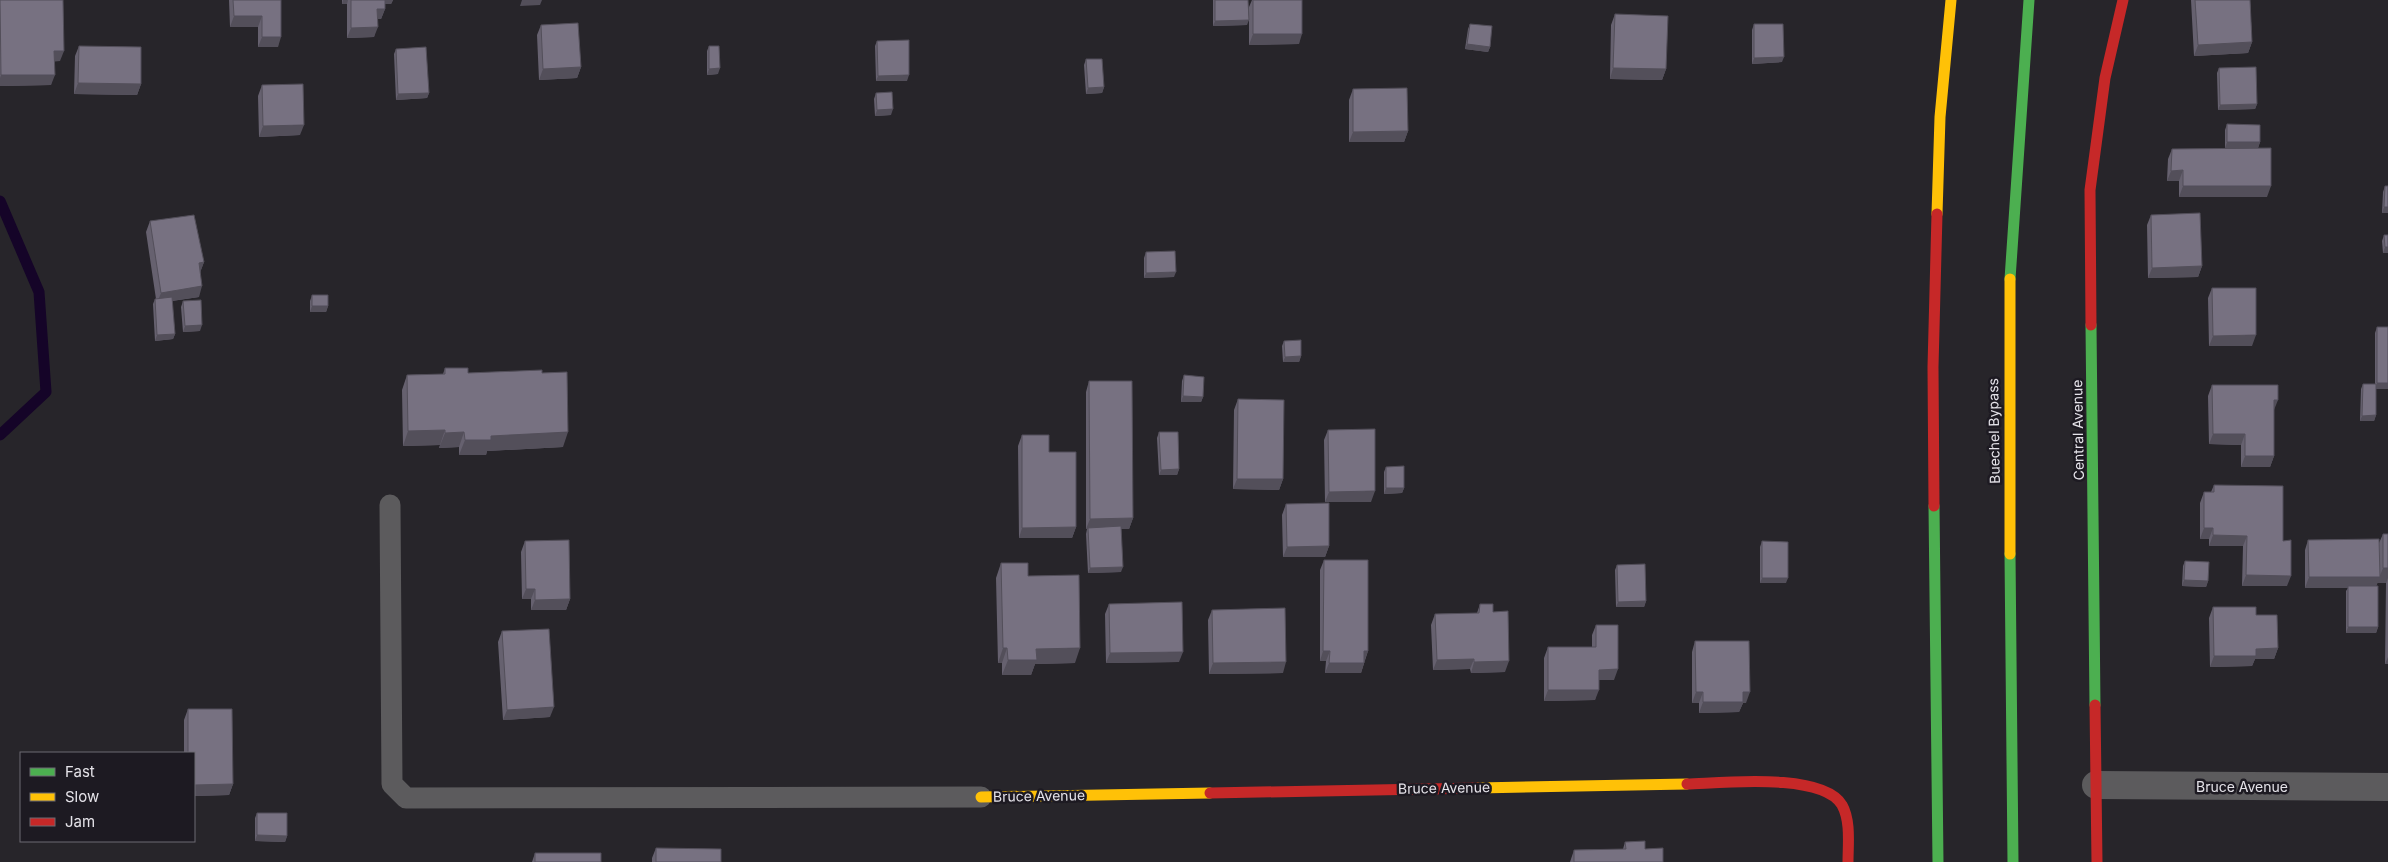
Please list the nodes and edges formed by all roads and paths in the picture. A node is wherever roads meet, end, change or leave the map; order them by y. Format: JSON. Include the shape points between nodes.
{"nodes":[{"id":1,"x":1951,"y":0,"type":"edge"},
{"id":2,"x":2029,"y":0,"type":"edge"},
{"id":3,"x":2123,"y":0,"type":"edge"},
{"id":4,"x":390,"y":505,"type":"dead end"},
{"id":5,"x":2096,"y":786,"type":"junction"},
{"id":6,"x":2388,"y":787,"type":"edge"},
{"id":7,"x":981,"y":797,"type":"joint"},
{"id":8,"x":1848,"y":862,"type":"edge"},
{"id":9,"x":1938,"y":862,"type":"edge"},
{"id":10,"x":2013,"y":862,"type":"edge"},
{"id":11,"x":2097,"y":862,"type":"edge"}],
"edges":[{"from":1,"to":9,"type":"street","via":[[1940,126],[1933,366]]},
{"from":2,"to":10,"type":"street","name":"Buechel Bypass","via":[[2010,255],[2008,375]]},
{"from":3,"to":5,"type":"street","name":"Central Avenue","via":[[2105,78],[2090,190]]},
{"from":4,"to":7,"type":"lane","via":[[392,784],[406,798]]},
{"from":5,"to":6,"type":"street","name":"Bruce Avenue"},
{"from":5,"to":11,"type":"street","name":"Central Avenue"},
{"from":7,"to":8,"type":"street","name":"Bruce Avenue","via":[[1790,782],[1820,788],[1836,796],[1846,812]]}]}
